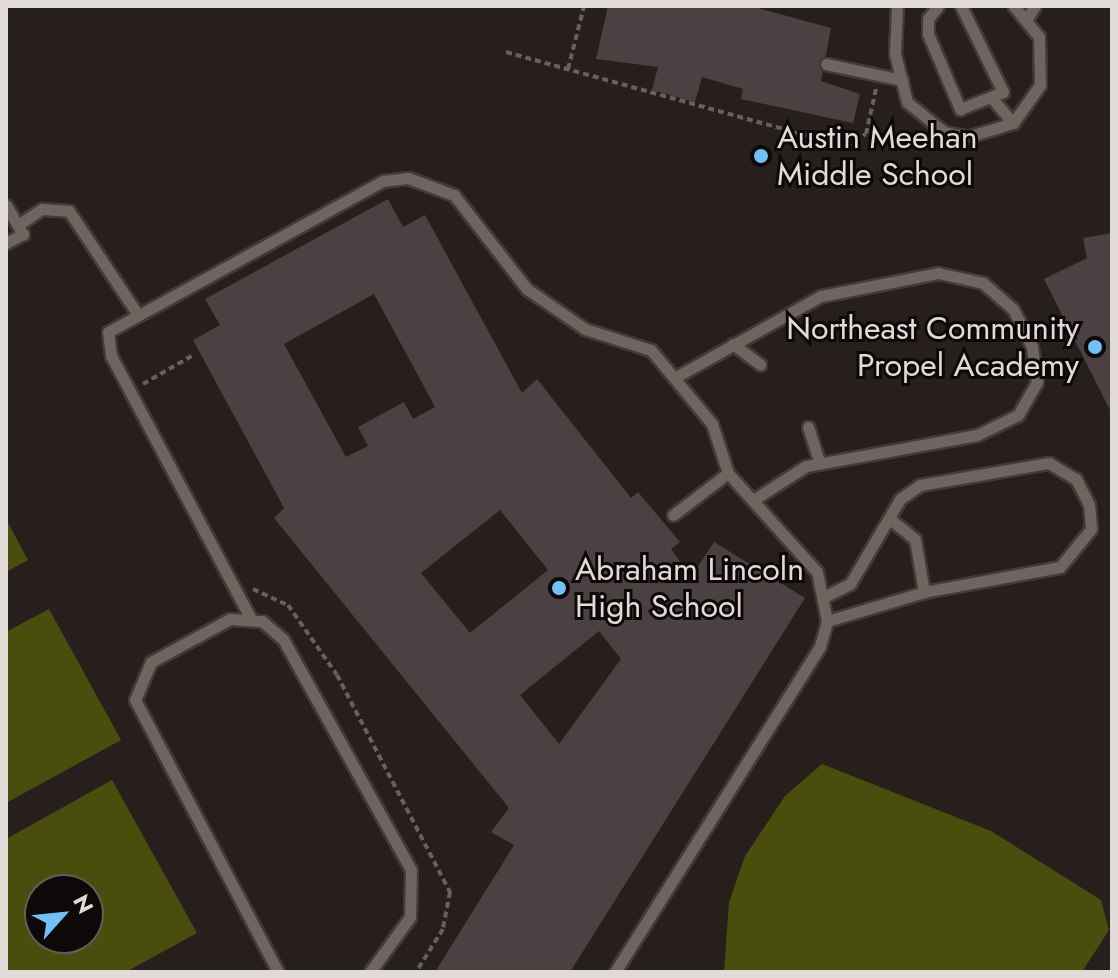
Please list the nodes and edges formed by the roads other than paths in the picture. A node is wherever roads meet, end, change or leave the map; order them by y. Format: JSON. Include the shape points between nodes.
{"nodes":[{"id":1,"x":897,"y":6,"type":"edge"},
{"id":2,"x":938,"y":6,"type":"edge"},
{"id":3,"x":961,"y":6,"type":"edge"},
{"id":4,"x":1014,"y":6,"type":"edge"},
{"id":5,"x":1032,"y":11,"type":"edge"},
{"id":6,"x":826,"y":64,"type":"dead end"},
{"id":7,"x":902,"y":80,"type":"junction"},
{"id":8,"x":991,"y":97,"type":"junction"},
{"id":9,"x":1013,"y":123,"type":"junction"},
{"id":10,"x":6,"y":205,"type":"edge"},
{"id":11,"x":18,"y":225,"type":"junction"},
{"id":12,"x":6,"y":243,"type":"edge"},
{"id":13,"x":136,"y":312,"type":"junction"},
{"id":14,"x":733,"y":344,"type":"junction"},
{"id":15,"x":760,"y":364,"type":"dead end"},
{"id":16,"x":674,"y":378,"type":"junction"},
{"id":17,"x":808,"y":427,"type":"dead end"},
{"id":18,"x":820,"y":463,"type":"junction"},
{"id":19,"x":728,"y":473,"type":"junction"},
{"id":20,"x":753,"y":500,"type":"junction"},
{"id":21,"x":673,"y":515,"type":"dead end"},
{"id":22,"x":890,"y":519,"type":"junction"},
{"id":23,"x":924,"y":592,"type":"junction"},
{"id":24,"x":826,"y":596,"type":"junction"},
{"id":25,"x":251,"y":619,"type":"junction"},
{"id":26,"x":827,"y":621,"type":"junction"},
{"id":27,"x":278,"y":972,"type":"edge"},
{"id":28,"x":370,"y":972,"type":"edge"},
{"id":29,"x":615,"y":972,"type":"edge"}],
"edges":[{"from":1,"to":7,"type":"lane"},
{"from":2,"to":8,"type":"lane","via":[[928,34],[960,109]]},
{"from":3,"to":8,"type":"lane","via":[[1003,92]]},
{"from":4,"to":5,"type":"lane"},
{"from":5,"to":9,"type":"lane","via":[[1042,73],[1030,106]]},
{"from":6,"to":7,"type":"lane"},
{"from":7,"to":9,"type":"lane","via":[[907,102],[944,132],[967,137]]},
{"from":8,"to":9,"type":"lane"},
{"from":10,"to":11,"type":"lane"},
{"from":11,"to":12,"type":"lane","via":[[23,234]]},
{"from":11,"to":13,"type":"lane","via":[[42,209],[69,211]]},
{"from":13,"to":16,"type":"lane","via":[[360,191],[408,178],[454,195],[527,289],[585,329],[651,350]]},
{"from":13,"to":25,"type":"lane","via":[[108,332],[131,391]]},
{"from":14,"to":15,"type":"lane"},
{"from":14,"to":16,"type":"lane"},
{"from":14,"to":18,"type":"lane","via":[[821,296],[938,273],[983,283],[1013,309],[1032,347],[1037,382],[1018,415],[977,435]]},
{"from":16,"to":19,"type":"lane","via":[[712,424]]},
{"from":17,"to":18,"type":"lane"},
{"from":18,"to":20,"type":"lane"},
{"from":19,"to":20,"type":"lane"},
{"from":19,"to":21,"type":"lane"},
{"from":20,"to":24,"type":"lane","via":[[817,572]]},
{"from":22,"to":23,"type":"lane","via":[[915,539]]},
{"from":22,"to":23,"type":"lane","via":[[920,485],[1011,464],[1049,463],[1076,479],[1089,504],[1091,529],[1060,567]]},
{"from":22,"to":24,"type":"lane","via":[[850,584]]},
{"from":23,"to":26,"type":"lane"},
{"from":24,"to":26,"type":"lane"},
{"from":25,"to":27,"type":"lane","via":[[230,619],[151,662],[135,700]]},
{"from":25,"to":28,"type":"lane","via":[[283,639],[411,870],[410,917]]},
{"from":26,"to":29,"type":"lane","via":[[820,646]]}]}
